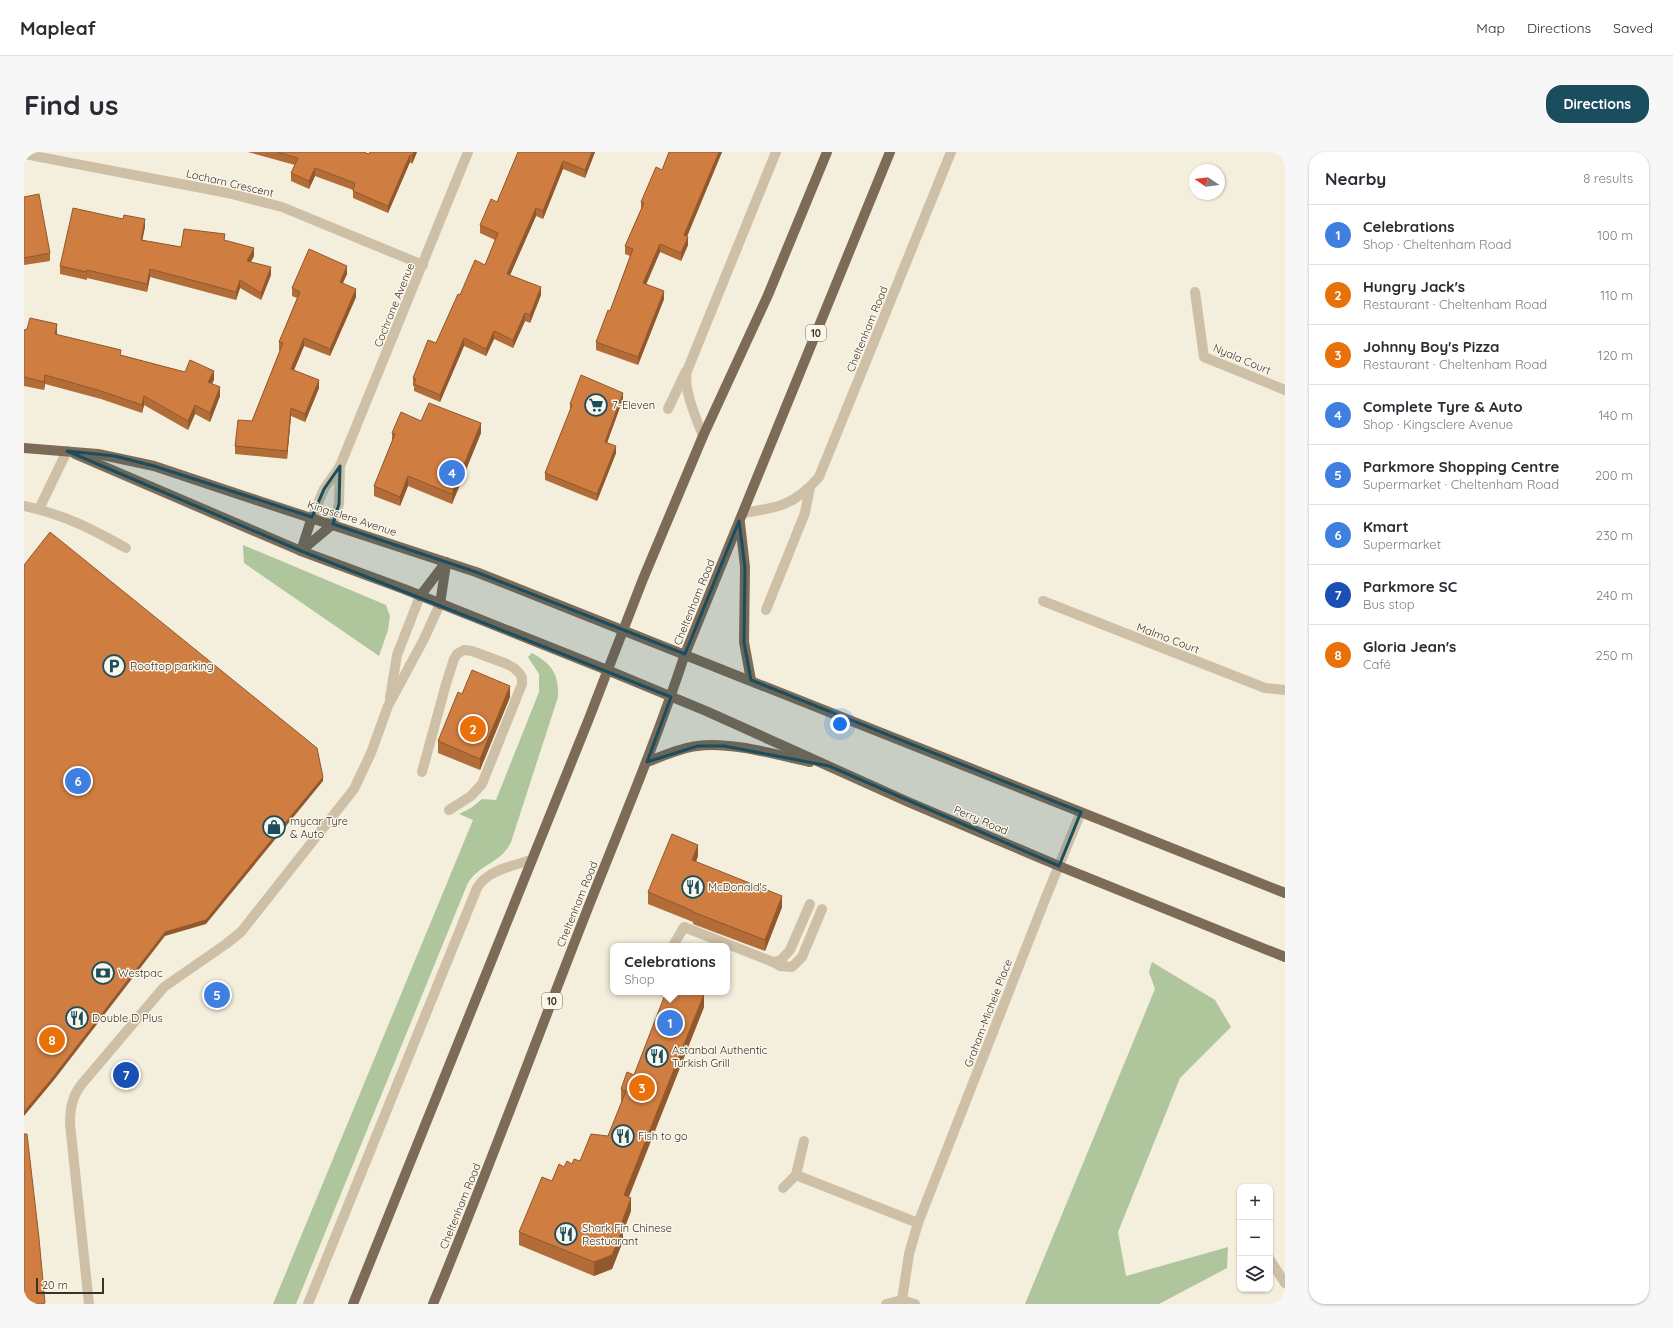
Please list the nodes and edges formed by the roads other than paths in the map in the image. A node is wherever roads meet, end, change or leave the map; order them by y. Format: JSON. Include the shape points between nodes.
{"nodes":[{"id":1,"x":468,"y":152,"type":"edge"},
{"id":2,"x":776,"y":152,"type":"edge"},
{"id":3,"x":827,"y":152,"type":"edge"},
{"id":4,"x":890,"y":152,"type":"edge"},
{"id":5,"x":951,"y":152,"type":"edge"},
{"id":6,"x":24,"y":154,"type":"edge"},
{"id":7,"x":423,"y":265,"type":"junction"},
{"id":8,"x":1195,"y":292,"type":"dead end"},
{"id":9,"x":687,"y":371,"type":"junction"},
{"id":10,"x":1285,"y":390,"type":"edge"},
{"id":11,"x":668,"y":409,"type":"dead end"},
{"id":12,"x":703,"y":436,"type":"junction"},
{"id":13,"x":24,"y":448,"type":"edge"},
{"id":14,"x":67,"y":451,"type":"junction"},
{"id":15,"x":340,"y":466,"type":"junction"},
{"id":16,"x":810,"y":487,"type":"junction"},
{"id":17,"x":24,"y":506,"type":"edge"},
{"id":18,"x":39,"y":509,"type":"junction"},
{"id":19,"x":312,"y":517,"type":"junction"},
{"id":20,"x":741,"y":517,"type":"junction"},
{"id":21,"x":334,"y":524,"type":"junction"},
{"id":22,"x":126,"y":548,"type":"dead end"},
{"id":23,"x":301,"y":551,"type":"junction"},
{"id":24,"x":446,"y":562,"type":"junction"},
{"id":25,"x":420,"y":596,"type":"junction"},
{"id":26,"x":1043,"y":601,"type":"dead end"},
{"id":27,"x":440,"y":604,"type":"junction"},
{"id":28,"x":766,"y":610,"type":"dead end"},
{"id":29,"x":624,"y":629,"type":"junction"},
{"id":30,"x":685,"y":654,"type":"junction"},
{"id":31,"x":607,"y":670,"type":"junction"},
{"id":32,"x":750,"y":680,"type":"junction"},
{"id":33,"x":1285,"y":690,"type":"edge"},
{"id":34,"x":671,"y":697,"type":"junction"},
{"id":35,"x":388,"y":706,"type":"junction"},
{"id":36,"x":647,"y":762,"type":"junction"},
{"id":37,"x":830,"y":766,"type":"junction"},
{"id":38,"x":422,"y":772,"type":"dead end"},
{"id":39,"x":449,"y":810,"type":"dead end"},
{"id":40,"x":1081,"y":812,"type":"junction"},
{"id":41,"x":531,"y":860,"type":"junction"},
{"id":42,"x":1059,"y":866,"type":"junction"},
{"id":43,"x":1285,"y":893,"type":"edge"},
{"id":44,"x":810,"y":904,"type":"dead end"},
{"id":45,"x":822,"y":909,"type":"dead end"},
{"id":46,"x":675,"y":943,"type":"edge"},
{"id":47,"x":725,"y":943,"type":"edge"},
{"id":48,"x":730,"y":945,"type":"edge"},
{"id":49,"x":1285,"y":957,"type":"edge"},
{"id":50,"x":773,"y":962,"type":"junction"},
{"id":51,"x":804,"y":1141,"type":"dead end"},
{"id":52,"x":796,"y":1175,"type":"junction"},
{"id":53,"x":783,"y":1188,"type":"dead end"},
{"id":54,"x":918,"y":1223,"type":"junction"},
{"id":55,"x":1273,"y":1265,"type":"edge"},
{"id":56,"x":1285,"y":1283,"type":"edge"},
{"id":57,"x":902,"y":1300,"type":"junction"},
{"id":58,"x":89,"y":1304,"type":"edge"},
{"id":59,"x":308,"y":1304,"type":"edge"},
{"id":60,"x":353,"y":1304,"type":"edge"},
{"id":61,"x":433,"y":1304,"type":"edge"},
{"id":62,"x":886,"y":1304,"type":"edge"},
{"id":63,"x":915,"y":1304,"type":"edge"}],
"edges":[{"from":1,"to":7,"type":"street","name":"Cochrane Avenue"},
{"from":2,"to":9,"type":"street"},
{"from":3,"to":12,"type":"main road","via":[[768,295]]},
{"from":4,"to":20,"type":"main road","name":"Cheltenham Road","number":"10"},
{"from":5,"to":16,"type":"street","name":"Cheltenham Road","via":[[826,463]]},
{"from":6,"to":7,"type":"street","name":"Locharn Crescent","via":[[228,193],[282,207]]},
{"from":7,"to":15,"type":"street","name":"Cochrane Avenue"},
{"from":8,"to":10,"type":"street","name":"Nyala Court","via":[[1204,357]]},
{"from":9,"to":11,"type":"street","via":[[684,372]]},
{"from":9,"to":12,"type":"street","via":[[689,393]]},
{"from":12,"to":29,"type":"main road"},
{"from":13,"to":14,"type":"main road","name":"Kingsclere Avenue"},
{"from":14,"to":18,"type":"street"},
{"from":14,"to":19,"type":"main road","name":"Kingsclere Avenue","via":[[115,456],[154,466]]},
{"from":14,"to":23,"type":"main road","name":"Kingsclere Avenue"},
{"from":15,"to":19,"type":"street","name":"Cochrane Avenue","via":[[324,489]]},
{"from":15,"to":21,"type":"street","name":"Cochrane Avenue","via":[[339,504]]},
{"from":16,"to":20,"type":"street","name":"Cheltenham Road","via":[[792,502]]},
{"from":16,"to":28,"type":"street","via":[[805,513]]},
{"from":17,"to":18,"type":"street"},
{"from":18,"to":22,"type":"street","via":[[81,523]]},
{"from":19,"to":21,"type":"main road","name":"Kingsclere Avenue"},
{"from":19,"to":23,"type":"main road"},
{"from":20,"to":30,"type":"main road","name":"Cheltenham Road","number":"10"},
{"from":20,"to":32,"type":"main road","via":[[745,567],[744,642]]},
{"from":21,"to":23,"type":"main road"},
{"from":21,"to":24,"type":"main road","name":"Kingsclere Avenue"},
{"from":23,"to":25,"type":"main road","name":"Kingsclere Avenue"},
{"from":24,"to":25,"type":"main road"},
{"from":24,"to":27,"type":"main road"},
{"from":24,"to":29,"type":"main road","name":"Kingsclere Avenue"},
{"from":25,"to":27,"type":"main road","name":"Kingsclere Avenue"},
{"from":25,"to":35,"type":"street","via":[[395,662]]},
{"from":26,"to":33,"type":"street","name":"Malmo Court","via":[[1265,688]]},
{"from":27,"to":31,"type":"main road","name":"Kingsclere Avenue"},
{"from":27,"to":35,"type":"street","via":[[424,640]]},
{"from":29,"to":30,"type":"main road","name":"Kingsclere Avenue"},
{"from":29,"to":31,"type":"main road"},
{"from":30,"to":32,"type":"main road"},
{"from":30,"to":34,"type":"main road","name":"Cheltenham Road","number":"10"},
{"from":31,"to":34,"type":"main road","name":"Kingsclere Avenue"},
{"from":31,"to":41,"type":"main road"},
{"from":32,"to":40,"type":"main road"},
{"from":34,"to":36,"type":"main road","name":"Cheltenham Road","number":"10"},
{"from":34,"to":37,"type":"main road","name":"Perry Road"},
{"from":35,"to":58,"type":"street","via":[[354,789],[250,921],[226,944],[164,987],[74,1096],[70,1124]]},
{"from":36,"to":37,"type":"main road","via":[[698,746],[724,746]]},
{"from":36,"to":61,"type":"main road","name":"Cheltenham Road","number":"10"},
{"from":37,"to":42,"type":"main road","name":"Perry Road"},
{"from":38,"to":39,"type":"street","via":[[446,684],[457,654],[464,650],[472,651],[514,668],[522,678],[522,684],[486,775],[477,791]]},
{"from":40,"to":42,"type":"street","name":"Graham-Michele Place"},
{"from":40,"to":43,"type":"main road"},
{"from":41,"to":59,"type":"street","via":[[482,880]]},
{"from":41,"to":60,"type":"main road"},
{"from":42,"to":49,"type":"main road","name":"Perry Road"},
{"from":42,"to":54,"type":"street","name":"Graham-Michele Place"},
{"from":44,"to":50,"type":"street","via":[[790,950],[781,960]]},
{"from":45,"to":50,"type":"street","via":[[797,964],[786,968]]},
{"from":46,"to":47,"type":"street","via":[[684,927]]},
{"from":48,"to":50,"type":"street"},
{"from":51,"to":52,"type":"street"},
{"from":52,"to":53,"type":"street"},
{"from":52,"to":54,"type":"street"},
{"from":54,"to":57,"type":"street","name":"Graham-Michele Place","via":[[909,1254]]},
{"from":55,"to":56,"type":"street"},
{"from":57,"to":62,"type":"street"},
{"from":57,"to":63,"type":"street"}]}
